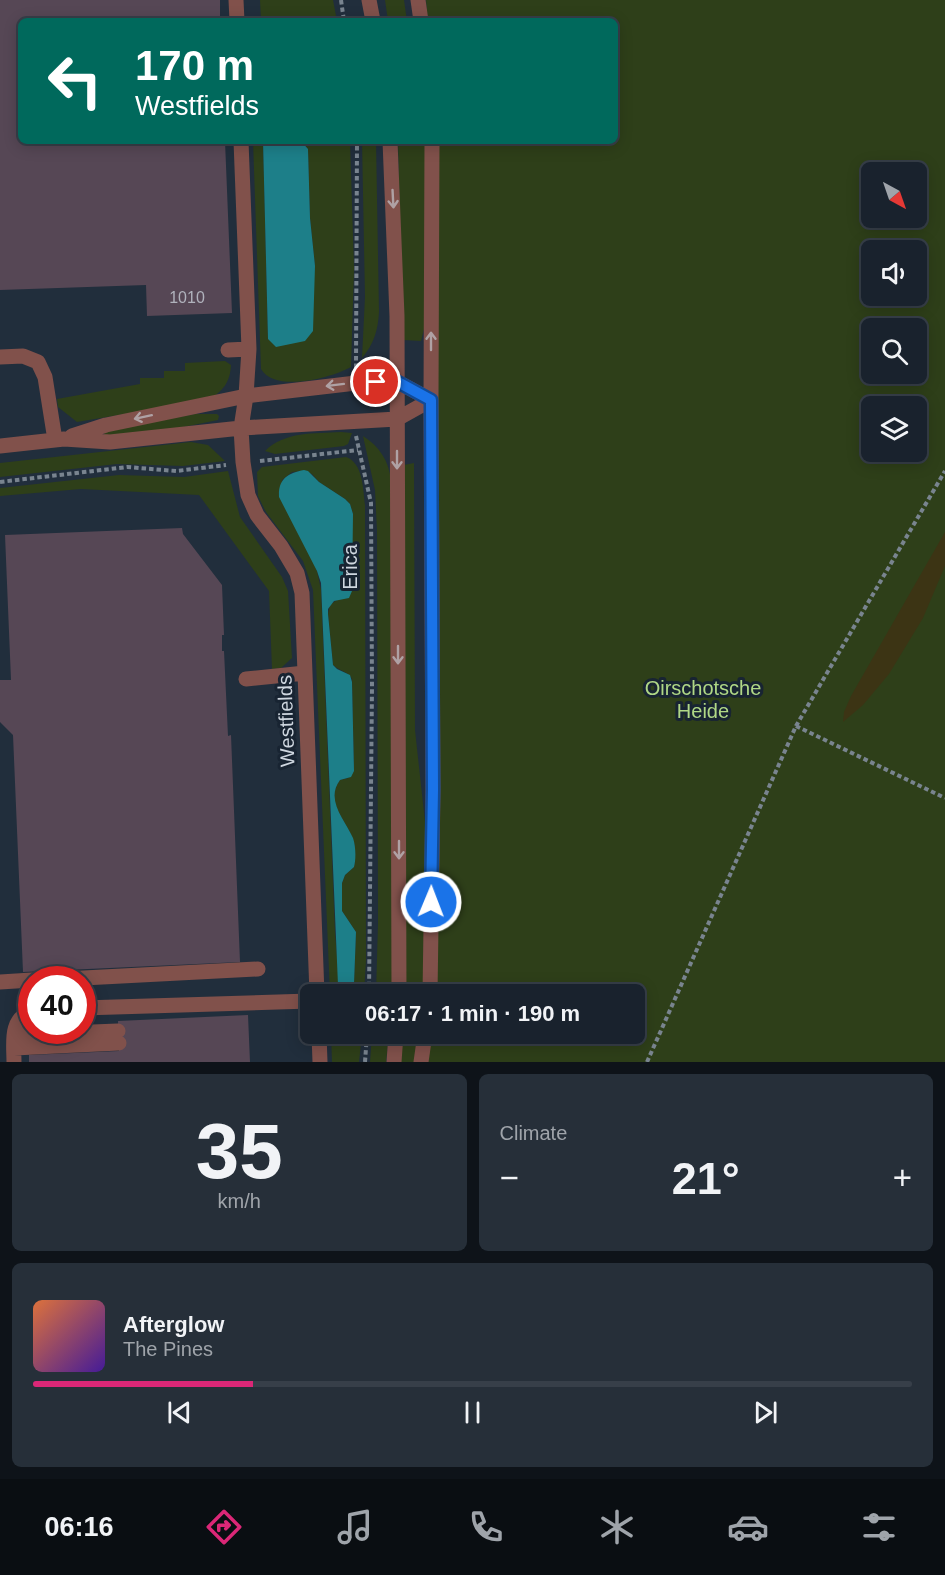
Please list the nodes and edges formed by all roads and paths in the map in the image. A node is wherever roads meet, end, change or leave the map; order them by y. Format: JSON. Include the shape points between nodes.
{"nodes":[{"id":1,"x":236,"y":0,"type":"edge"},
{"id":2,"x":340,"y":0,"type":"edge"},
{"id":3,"x":369,"y":0,"type":"edge"},
{"id":4,"x":418,"y":0,"type":"edge"},
{"id":5,"x":237,"y":18,"type":"edge"},
{"id":6,"x":343,"y":18,"type":"edge"},
{"id":7,"x":372,"y":18,"type":"edge"},
{"id":8,"x":421,"y":18,"type":"edge"},
{"id":9,"x":241,"y":144,"type":"edge"},
{"id":10,"x":357,"y":144,"type":"edge"},
{"id":11,"x":390,"y":144,"type":"edge"},
{"id":12,"x":432,"y":144,"type":"edge"},
{"id":13,"x":249,"y":349,"type":"junction"},
{"id":14,"x":228,"y":350,"type":"dead end"},
{"id":15,"x":0,"y":357,"type":"edge"},
{"id":16,"x":396,"y":381,"type":"junction"},
{"id":17,"x":356,"y":382,"type":"junction"},
{"id":18,"x":246,"y":396,"type":"junction"},
{"id":19,"x":431,"y":400,"type":"junction"},
{"id":20,"x":397,"y":419,"type":"junction"},
{"id":21,"x":357,"y":420,"type":"junction"},
{"id":22,"x":241,"y":428,"type":"junction"},
{"id":23,"x":59,"y":440,"type":"junction"},
{"id":24,"x":0,"y":446,"type":"edge"},
{"id":25,"x":358,"y":450,"type":"junction"},
{"id":26,"x":243,"y":462,"type":"junction"},
{"id":27,"x":945,"y":471,"type":"edge"},
{"id":28,"x":0,"y":482,"type":"edge"},
{"id":29,"x":305,"y":673,"type":"junction"},
{"id":30,"x":246,"y":680,"type":"dead end"},
{"id":31,"x":795,"y":726,"type":"junction"},
{"id":32,"x":945,"y":798,"type":"edge"},
{"id":33,"x":258,"y":969,"type":"dead end"},
{"id":34,"x":96,"y":977,"type":"edge"},
{"id":35,"x":18,"y":981,"type":"edge"},
{"id":36,"x":0,"y":982,"type":"edge"},
{"id":37,"x":317,"y":984,"type":"edge"},
{"id":38,"x":369,"y":984,"type":"edge"},
{"id":39,"x":399,"y":984,"type":"edge"},
{"id":40,"x":430,"y":984,"type":"edge"},
{"id":41,"x":300,"y":1001,"type":"edge"},
{"id":42,"x":96,"y":1008,"type":"edge"},
{"id":43,"x":18,"y":1021,"type":"edge"},
{"id":44,"x":118,"y":1037,"type":"dead end"},
{"id":45,"x":319,"y":1044,"type":"edge"},
{"id":46,"x":366,"y":1044,"type":"edge"},
{"id":47,"x":395,"y":1044,"type":"edge"},
{"id":48,"x":424,"y":1044,"type":"edge"},
{"id":49,"x":14,"y":1048,"type":"edge"},
{"id":50,"x":320,"y":1062,"type":"edge"},
{"id":51,"x":364,"y":1062,"type":"edge"},
{"id":52,"x":394,"y":1062,"type":"edge"},
{"id":53,"x":422,"y":1062,"type":"edge"},
{"id":54,"x":647,"y":1062,"type":"edge"}],
"edges":[{"from":1,"to":5,"type":"street"},
{"from":2,"to":6,"type":"path"},
{"from":3,"to":7,"type":"street"},
{"from":4,"to":8,"type":"street"},
{"from":9,"to":13,"type":"street","name":"Westfields"},
{"from":10,"to":17,"type":"path"},
{"from":11,"to":16,"type":"street","one_way":true},
{"from":19,"to":12,"type":"street","one_way":true},
{"from":13,"to":14,"type":"street"},
{"from":13,"to":18,"type":"street","name":"Westfields"},
{"from":15,"to":23,"type":"street","via":[[23,356],[38,362],[45,376]]},
{"from":16,"to":17,"type":"street"},
{"from":16,"to":19,"type":"street"},
{"from":16,"to":20,"type":"street"},
{"from":17,"to":18,"type":"street","one_way":true},
{"from":18,"to":22,"type":"street","name":"Westfields"},
{"from":18,"to":23,"type":"street","one_way":true,"via":[[106,425]]},
{"from":19,"to":20,"type":"street"},
{"from":19,"to":40,"type":"street"},
{"from":20,"to":21,"type":"street"},
{"from":20,"to":39,"type":"street","one_way":true},
{"from":21,"to":22,"type":"street"},
{"from":21,"to":25,"type":"path","name":"Erica"},
{"from":22,"to":23,"type":"street","via":[[110,442]]},
{"from":22,"to":26,"type":"street","name":"Westfields"},
{"from":23,"to":24,"type":"street"},
{"from":25,"to":26,"type":"path"},
{"from":25,"to":38,"type":"path","name":"Erica","via":[[371,503]]},
{"from":26,"to":28,"type":"path","via":[[176,471],[127,468]]},
{"from":26,"to":29,"type":"street","name":"Westfields","via":[[248,495],[257,514],[297,573],[302,593]]},
{"from":27,"to":31,"type":"path"},
{"from":29,"to":30,"type":"street"},
{"from":29,"to":37,"type":"street","name":"Westfields"},
{"from":31,"to":32,"type":"path"},
{"from":31,"to":54,"type":"path"},
{"from":33,"to":34,"type":"street"},
{"from":35,"to":36,"type":"street"},
{"from":41,"to":42,"type":"street"},
{"from":43,"to":49,"type":"street"},
{"from":44,"to":49,"type":"street"},
{"from":45,"to":50,"type":"street"},
{"from":46,"to":51,"type":"path"},
{"from":47,"to":52,"type":"street"},
{"from":48,"to":53,"type":"street"}]}
